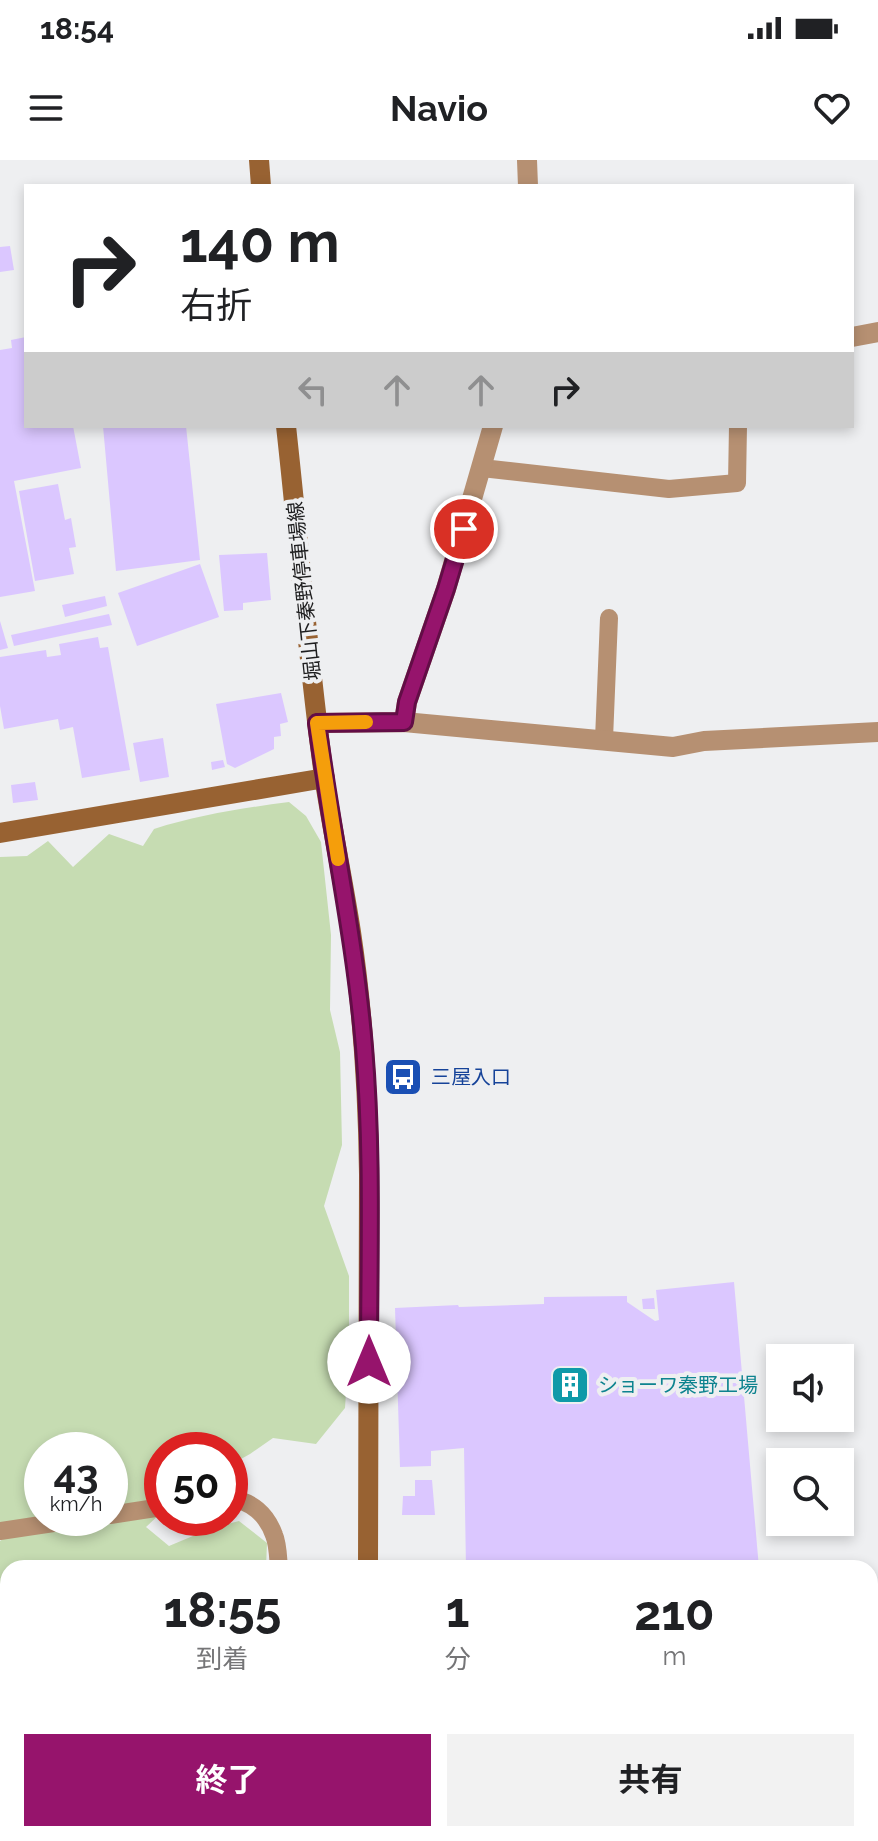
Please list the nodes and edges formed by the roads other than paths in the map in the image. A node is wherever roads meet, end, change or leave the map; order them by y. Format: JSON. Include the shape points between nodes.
{"nodes":[{"id":1,"x":259,"y":160,"type":"edge"},
{"id":2,"x":527,"y":160,"type":"edge"},
{"id":3,"x":261,"y":184,"type":"edge"},
{"id":4,"x":528,"y":184,"type":"edge"},
{"id":5,"x":878,"y":332,"type":"edge"},
{"id":6,"x":854,"y":336,"type":"edge"},
{"id":7,"x":286,"y":428,"type":"edge"},
{"id":8,"x":492,"y":428,"type":"edge"},
{"id":9,"x":738,"y":428,"type":"edge"},
{"id":10,"x":482,"y":468,"type":"junction"},
{"id":11,"x":609,"y":618,"type":"dead end"},
{"id":12,"x":404,"y":722,"type":"junction"},
{"id":13,"x":317,"y":723,"type":"junction"},
{"id":14,"x":878,"y":732,"type":"edge"},
{"id":15,"x":604,"y":739,"type":"junction"},
{"id":16,"x":325,"y":778,"type":"junction"},
{"id":17,"x":0,"y":833,"type":"edge"},
{"id":18,"x":248,"y":1504,"type":"edge"},
{"id":19,"x":24,"y":1527,"type":"edge"},
{"id":20,"x":0,"y":1531,"type":"edge"},
{"id":21,"x":278,"y":1560,"type":"edge"},
{"id":22,"x":368,"y":1560,"type":"edge"}],
"edges":[{"from":1,"to":3,"type":"main road"},
{"from":2,"to":4,"type":"street"},
{"from":5,"to":6,"type":"street"},
{"from":7,"to":13,"type":"main road","name":"堀山下秦野停車場線"},
{"from":8,"to":10,"type":"street"},
{"from":9,"to":10,"type":"lane","via":[[737,483],[669,489]]},
{"from":10,"to":12,"type":"street"},
{"from":11,"to":15,"type":"lane"},
{"from":12,"to":13,"type":"street"},
{"from":12,"to":15,"type":"street"},
{"from":13,"to":16,"type":"main road","name":"堀山下秦野停車場線"},
{"from":14,"to":15,"type":"street","via":[[673,747]]},
{"from":16,"to":17,"type":"main road"},
{"from":16,"to":22,"type":"main road","name":"堀山下秦野停車場線","via":[[351,934],[369,1117]]},
{"from":18,"to":21,"type":"lane","via":[[259,1510],[275,1535]]},
{"from":19,"to":20,"type":"lane"}]}
